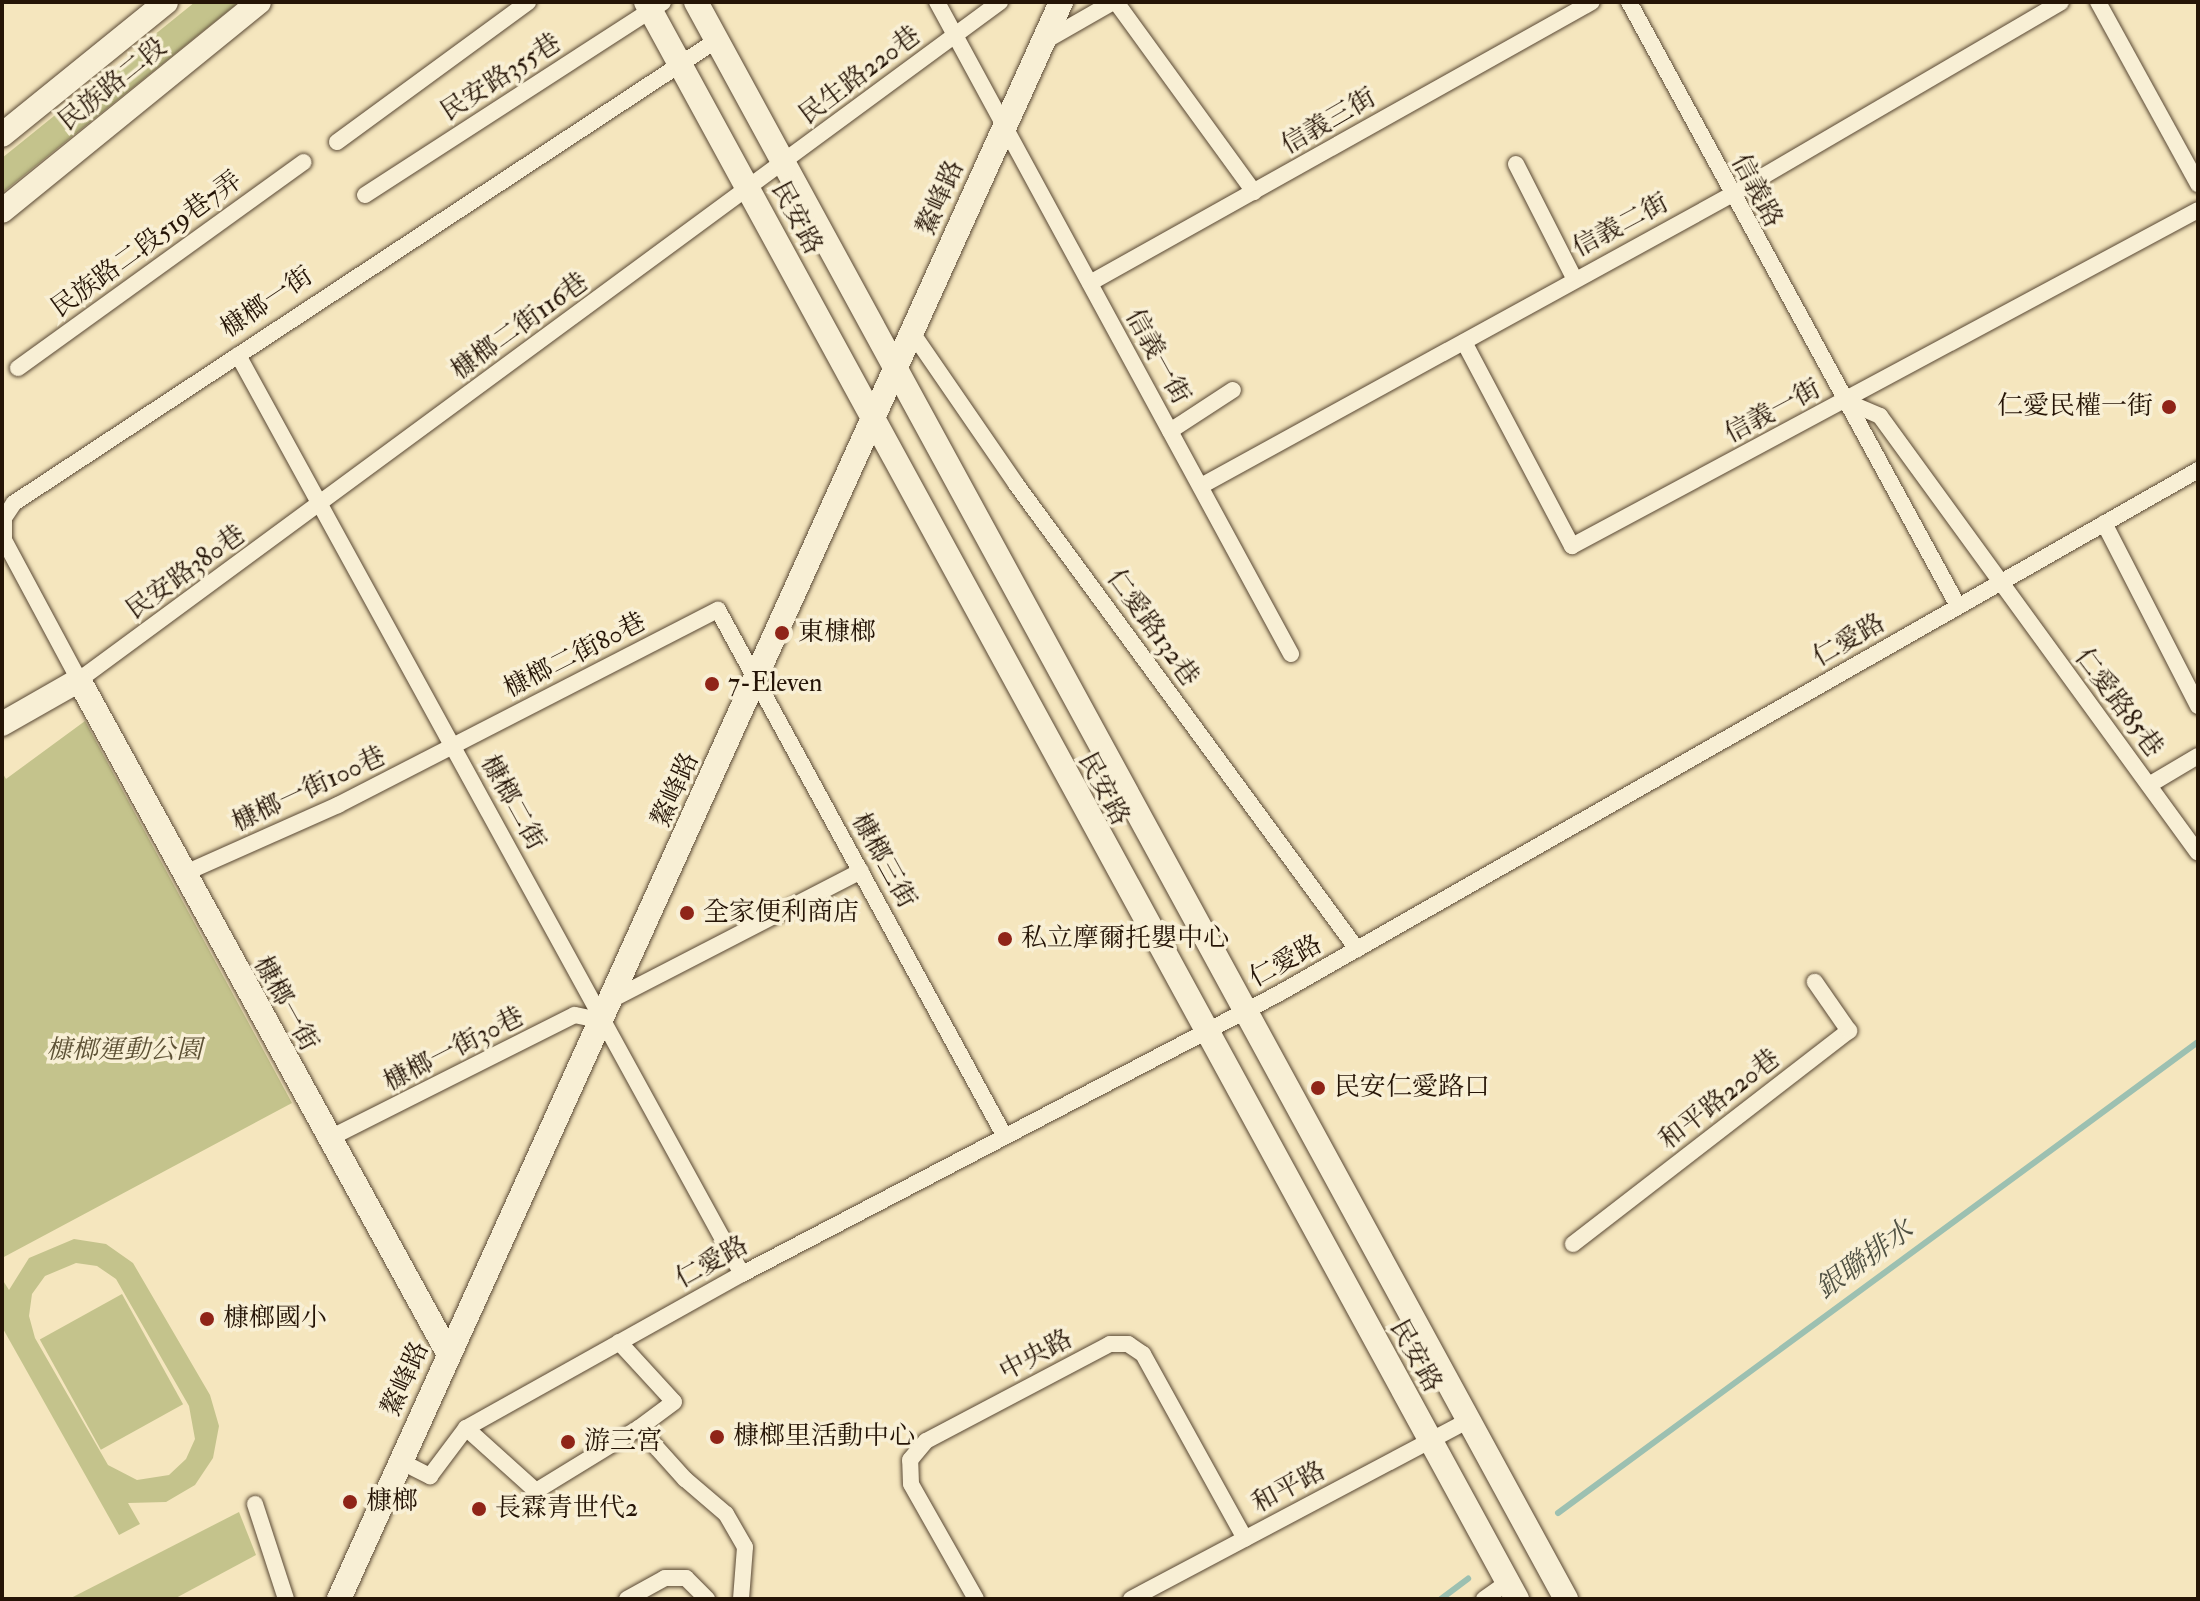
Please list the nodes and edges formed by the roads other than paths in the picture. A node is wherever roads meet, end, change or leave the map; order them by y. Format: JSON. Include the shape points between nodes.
{"nodes":[{"id":1,"x":166,"y":2,"type":"edge"},
{"id":2,"x":259,"y":2,"type":"edge"},
{"id":3,"x":528,"y":2,"type":"edge"},
{"id":4,"x":696,"y":2,"type":"edge"},
{"id":5,"x":937,"y":2,"type":"edge"},
{"id":6,"x":1000,"y":2,"type":"edge"},
{"id":7,"x":1061,"y":2,"type":"edge"},
{"id":8,"x":1114,"y":2,"type":"edge"},
{"id":9,"x":1592,"y":2,"type":"edge"},
{"id":10,"x":1629,"y":2,"type":"edge"},
{"id":11,"x":2061,"y":2,"type":"edge"},
{"id":12,"x":2098,"y":2,"type":"edge"},
{"id":13,"x":653,"y":5,"type":"edge"},
{"id":14,"x":955,"y":36,"type":"junction"},
{"id":15,"x":717,"y":40,"type":"junction"},
{"id":16,"x":1043,"y":42,"type":"junction"},
{"id":17,"x":679,"y":64,"type":"junction"},
{"id":18,"x":1004,"y":126,"type":"junction"},
{"id":19,"x":2,"y":135,"type":"edge"},
{"id":20,"x":337,"y":142,"type":"dead end"},
{"id":21,"x":304,"y":162,"type":"dead end"},
{"id":22,"x":784,"y":163,"type":"junction"},
{"id":23,"x":1516,"y":164,"type":"dead end"},
{"id":24,"x":2198,"y":184,"type":"edge"},
{"id":25,"x":748,"y":189,"type":"junction"},
{"id":26,"x":1254,"y":192,"type":"junction"},
{"id":27,"x":365,"y":195,"type":"dead end"},
{"id":28,"x":1731,"y":195,"type":"junction"},
{"id":29,"x":2198,"y":210,"type":"edge"},
{"id":30,"x":2,"y":211,"type":"edge"},
{"id":31,"x":1574,"y":278,"type":"junction"},
{"id":32,"x":1090,"y":283,"type":"junction"},
{"id":33,"x":911,"y":331,"type":"junction"},
{"id":34,"x":1464,"y":342,"type":"junction"},
{"id":35,"x":238,"y":355,"type":"junction"},
{"id":36,"x":894,"y":367,"type":"junction"},
{"id":37,"x":18,"y":368,"type":"dead end"},
{"id":38,"x":1233,"y":390,"type":"dead end"},
{"id":39,"x":1845,"y":401,"type":"junction"},
{"id":40,"x":872,"y":419,"type":"junction"},
{"id":41,"x":1170,"y":431,"type":"junction"},
{"id":42,"x":2198,"y":470,"type":"edge"},
{"id":43,"x":1201,"y":486,"type":"junction"},
{"id":44,"x":321,"y":504,"type":"junction"},
{"id":45,"x":2104,"y":523,"type":"junction"},
{"id":46,"x":1997,"y":583,"type":"junction"},
{"id":47,"x":1958,"y":606,"type":"junction"},
{"id":48,"x":718,"y":610,"type":"joint"},
{"id":49,"x":1291,"y":654,"type":"dead end"},
{"id":50,"x":79,"y":680,"type":"junction"},
{"id":51,"x":756,"y":680,"type":"junction"},
{"id":52,"x":2198,"y":706,"type":"edge"},
{"id":53,"x":2,"y":724,"type":"edge"},
{"id":54,"x":453,"y":746,"type":"junction"},
{"id":55,"x":2198,"y":756,"type":"edge"},
{"id":56,"x":2149,"y":785,"type":"junction"},
{"id":57,"x":2198,"y":853,"type":"edge"},
{"id":58,"x":861,"y":871,"type":"junction"},
{"id":59,"x":183,"y":874,"type":"junction"},
{"id":60,"x":1357,"y":949,"type":"junction"},
{"id":61,"x":1815,"y":982,"type":"dead end"},
{"id":62,"x":608,"y":1010,"type":"junction"},
{"id":63,"x":1245,"y":1012,"type":"junction"},
{"id":64,"x":1204,"y":1032,"type":"junction"},
{"id":65,"x":1004,"y":1135,"type":"junction"},
{"id":66,"x":328,"y":1139,"type":"junction"},
{"id":67,"x":1573,"y":1244,"type":"dead end"},
{"id":68,"x":742,"y":1274,"type":"junction"},
{"id":69,"x":619,"y":1342,"type":"junction"},
{"id":70,"x":448,"y":1353,"type":"junction"},
{"id":71,"x":1469,"y":1420,"type":"junction"},
{"id":72,"x":466,"y":1428,"type":"junction"},
{"id":73,"x":639,"y":1428,"type":"junction"},
{"id":74,"x":1430,"y":1441,"type":"junction"},
{"id":75,"x":400,"y":1461,"type":"junction"},
{"id":76,"x":255,"y":1504,"type":"dead end"},
{"id":77,"x":1245,"y":1539,"type":"junction"},
{"id":78,"x":1512,"y":1590,"type":"edge"},
{"id":79,"x":286,"y":1599,"type":"edge"},
{"id":80,"x":339,"y":1599,"type":"edge"},
{"id":81,"x":627,"y":1599,"type":"edge"},
{"id":82,"x":707,"y":1599,"type":"edge"},
{"id":83,"x":741,"y":1599,"type":"edge"},
{"id":84,"x":976,"y":1599,"type":"edge"},
{"id":85,"x":1131,"y":1599,"type":"edge"},
{"id":86,"x":1484,"y":1599,"type":"edge"},
{"id":87,"x":1566,"y":1599,"type":"edge"}],
"edges":[{"from":1,"to":19,"type":"street","name":"民族路二段"},
{"from":2,"to":30,"type":"street","name":"民族路二段"},
{"from":3,"to":20,"type":"street"},
{"from":4,"to":15,"type":"street","name":"民安路"},
{"from":5,"to":14,"type":"street","name":"信義一街"},
{"from":6,"to":14,"type":"street","name":"民生路220巷"},
{"from":7,"to":16,"type":"street","name":"鰲峰路"},
{"from":8,"to":16,"type":"street"},
{"from":8,"to":26,"type":"street"},
{"from":9,"to":26,"type":"street","name":"信義三街"},
{"from":10,"to":28,"type":"street","name":"信義路"},
{"from":11,"to":28,"type":"street","name":"信義二街"},
{"from":12,"to":24,"type":"street"},
{"from":13,"to":17,"type":"street","name":"民安路"},
{"from":13,"to":27,"type":"street","name":"民安路355巷"},
{"from":14,"to":18,"type":"street","name":"信義一街"},
{"from":14,"to":22,"type":"street","name":"民生路220巷"},
{"from":15,"to":17,"type":"street","name":"槺榔一街"},
{"from":15,"to":22,"type":"street","name":"民安路"},
{"from":16,"to":18,"type":"street","name":"鰲峰路"},
{"from":17,"to":25,"type":"street","name":"民安路"},
{"from":17,"to":35,"type":"street","name":"槺榔一街"},
{"from":18,"to":32,"type":"street","name":"信義一街"},
{"from":18,"to":33,"type":"street","name":"鰲峰路"},
{"from":21,"to":37,"type":"street","name":"民族路二段519巷7弄"},
{"from":22,"to":25,"type":"street","name":"民生路220巷"},
{"from":22,"to":36,"type":"street","name":"民安路"},
{"from":23,"to":31,"type":"street"},
{"from":25,"to":40,"type":"street","name":"民安路"},
{"from":25,"to":44,"type":"street","name":"槺榔二街116巷"},
{"from":26,"to":32,"type":"street","name":"信義三街"},
{"from":28,"to":31,"type":"street","name":"信義二街"},
{"from":28,"to":39,"type":"street","name":"信義路"},
{"from":29,"to":39,"type":"street","name":"信義一街"},
{"from":31,"to":34,"type":"street","name":"信義二街"},
{"from":32,"to":41,"type":"street","name":"信義一街"},
{"from":33,"to":36,"type":"street","name":"鰲峰路"},
{"from":33,"to":60,"type":"street","name":"仁愛路132巷","via":[[1016,484]]},
{"from":34,"to":39,"type":"street","name":"信義一街","via":[[1572,546]]},
{"from":34,"to":43,"type":"street","name":"信義二街"},
{"from":35,"to":44,"type":"street","name":"槺榔二街"},
{"from":35,"to":50,"type":"street","name":"槺榔一街","via":[[14,503],[4,518],[4,540]]},
{"from":36,"to":40,"type":"street","name":"鰲峰路"},
{"from":36,"to":63,"type":"street","name":"民安路"},
{"from":38,"to":41,"type":"street"},
{"from":39,"to":46,"type":"street","via":[[1880,416]]},
{"from":39,"to":47,"type":"street","name":"信義路"},
{"from":40,"to":51,"type":"street","name":"鰲峰路"},
{"from":40,"to":64,"type":"street","name":"民安路"},
{"from":41,"to":43,"type":"street","name":"信義一街"},
{"from":42,"to":45,"type":"street","name":"仁愛路"},
{"from":43,"to":49,"type":"street","name":"信義一街"},
{"from":44,"to":50,"type":"street","name":"民安路380巷"},
{"from":44,"to":54,"type":"street","name":"槺榔二街"},
{"from":45,"to":46,"type":"street","name":"仁愛路"},
{"from":45,"to":52,"type":"street"},
{"from":46,"to":47,"type":"street","name":"仁愛路"},
{"from":46,"to":56,"type":"street","name":"仁愛路85巷"},
{"from":47,"to":60,"type":"street","name":"仁愛路"},
{"from":48,"to":51,"type":"street","name":"槺榔三街"},
{"from":48,"to":54,"type":"street","name":"槺榔二街80巷"},
{"from":50,"to":53,"type":"street"},
{"from":50,"to":59,"type":"street","name":"槺榔一街"},
{"from":51,"to":58,"type":"street","name":"槺榔三街"},
{"from":51,"to":62,"type":"street","name":"鰲峰路"},
{"from":54,"to":59,"type":"street","name":"槺榔一街100巷","via":[[338,805]]},
{"from":54,"to":62,"type":"street","name":"槺榔二街"},
{"from":55,"to":56,"type":"street"},
{"from":56,"to":57,"type":"street","name":"仁愛路85巷"},
{"from":58,"to":62,"type":"street"},
{"from":58,"to":65,"type":"street","name":"槺榔三街"},
{"from":59,"to":66,"type":"street","name":"槺榔一街"},
{"from":60,"to":63,"type":"street","name":"仁愛路"},
{"from":61,"to":67,"type":"street","name":"和平路220巷","via":[[1849,1031]]},
{"from":62,"to":66,"type":"street","name":"槺榔一街30巷","via":[[575,1015]]},
{"from":62,"to":68,"type":"street","name":"槺榔二街"},
{"from":62,"to":70,"type":"street","name":"鰲峰路"},
{"from":63,"to":64,"type":"street","name":"仁愛路"},
{"from":63,"to":71,"type":"street","name":"民安路"},
{"from":64,"to":65,"type":"street","name":"仁愛路"},
{"from":64,"to":74,"type":"street","name":"民安路"},
{"from":65,"to":68,"type":"street","name":"仁愛路"},
{"from":66,"to":70,"type":"street","name":"槺榔一街"},
{"from":68,"to":69,"type":"street","name":"仁愛路"},
{"from":69,"to":72,"type":"street","name":"仁愛路"},
{"from":69,"to":73,"type":"street","via":[[674,1402]]},
{"from":70,"to":75,"type":"street","name":"鰲峰路"},
{"from":71,"to":74,"type":"street","name":"和平路"},
{"from":71,"to":87,"type":"street","name":"民安路"},
{"from":72,"to":73,"type":"street","via":[[536,1491]]},
{"from":72,"to":75,"type":"street","name":"仁愛路","via":[[430,1476]]},
{"from":73,"to":83,"type":"street","via":[[726,1514],[745,1547]]},
{"from":74,"to":77,"type":"street","name":"和平路"},
{"from":74,"to":78,"type":"street","name":"民安路"},
{"from":75,"to":80,"type":"street","name":"鰲峰路"},
{"from":76,"to":79,"type":"street"},
{"from":77,"to":84,"type":"street","name":"中央路","via":[[1143,1354],[1128,1344],[1110,1344],[926,1441],[910,1460],[911,1484]]},
{"from":77,"to":85,"type":"street","name":"和平路"},
{"from":78,"to":86,"type":"street"},
{"from":81,"to":82,"type":"street","via":[[665,1578],[686,1578]]}]}
